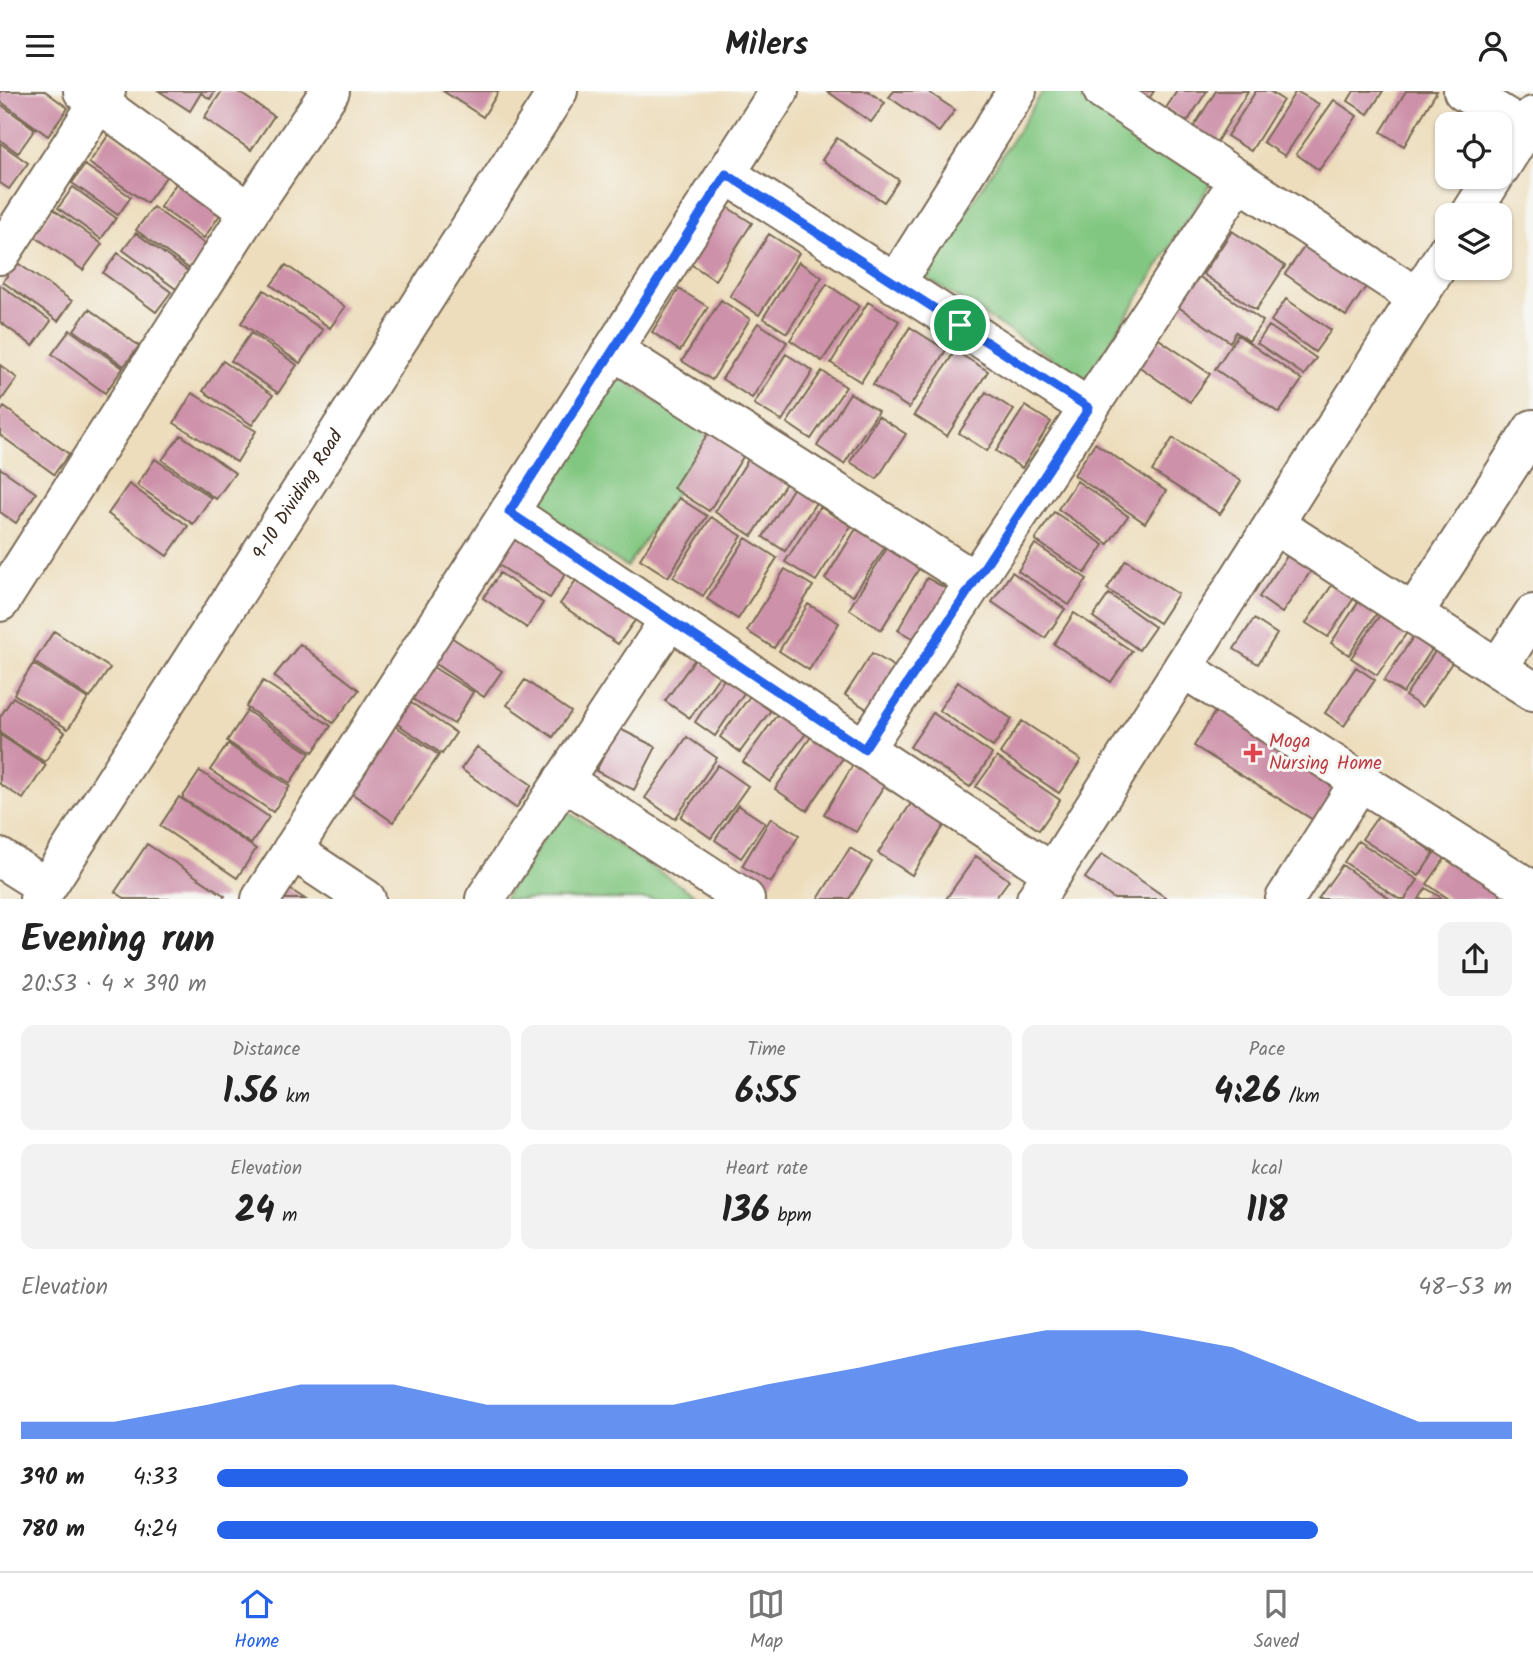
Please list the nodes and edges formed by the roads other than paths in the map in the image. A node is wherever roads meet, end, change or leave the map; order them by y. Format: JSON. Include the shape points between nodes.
{"nodes":[{"id":1,"x":330,"y":91,"type":"edge"},
{"id":2,"x":558,"y":91,"type":"edge"},
{"id":3,"x":779,"y":91,"type":"edge"},
{"id":4,"x":1017,"y":91,"type":"edge"},
{"id":5,"x":1103,"y":91,"type":"edge"},
{"id":6,"x":1463,"y":91,"type":"edge"},
{"id":7,"x":96,"y":95,"type":"edge"},
{"id":8,"x":1529,"y":123,"type":"edge"},
{"id":9,"x":1512,"y":150,"type":"edge"},
{"id":10,"x":726,"y":174,"type":"junction"},
{"id":11,"x":1239,"y":180,"type":"junction"},
{"id":12,"x":249,"y":212,"type":"junction"},
{"id":13,"x":0,"y":255,"type":"edge"},
{"id":14,"x":1435,"y":270,"type":"edge"},
{"id":15,"x":895,"y":284,"type":"junction"},
{"id":16,"x":1418,"y":298,"type":"junction"},
{"id":17,"x":613,"y":351,"type":"junction"},
{"id":18,"x":1089,"y":408,"type":"junction"},
{"id":19,"x":1533,"y":429,"type":"edge"},
{"id":20,"x":509,"y":512,"type":"junction"},
{"id":21,"x":1274,"y":524,"type":"junction"},
{"id":22,"x":975,"y":581,"type":"junction"},
{"id":23,"x":0,"y":602,"type":"edge"},
{"id":24,"x":1413,"y":614,"type":"junction"},
{"id":25,"x":1533,"y":614,"type":"edge"},
{"id":26,"x":670,"y":619,"type":"junction"},
{"id":27,"x":1183,"y":667,"type":"junction"},
{"id":28,"x":1498,"y":668,"type":"junction"},
{"id":29,"x":1533,"y":691,"type":"edge"},
{"id":30,"x":864,"y":749,"type":"junction"},
{"id":31,"x":563,"y":780,"type":"junction"},
{"id":32,"x":1360,"y":781,"type":"junction"},
{"id":33,"x":292,"y":850,"type":"junction"},
{"id":34,"x":0,"y":858,"type":"edge"},
{"id":35,"x":1045,"y":886,"type":"edge"},
{"id":36,"x":1526,"y":892,"type":"edge"},
{"id":37,"x":43,"y":893,"type":"edge"},
{"id":38,"x":261,"y":899,"type":"edge"},
{"id":39,"x":366,"y":899,"type":"edge"},
{"id":40,"x":485,"y":899,"type":"edge"},
{"id":41,"x":745,"y":899,"type":"edge"},
{"id":42,"x":1285,"y":899,"type":"edge"}],
"edges":[{"from":1,"to":12,"type":"street"},
{"from":2,"to":37,"type":"street","name":"9-10 Dividing Road"},
{"from":3,"to":10,"type":"street"},
{"from":4,"to":15,"type":"street"},
{"from":5,"to":11,"type":"street"},
{"from":6,"to":8,"type":"street"},
{"from":7,"to":12,"type":"street"},
{"from":7,"to":13,"type":"street"},
{"from":8,"to":9,"type":"street"},
{"from":10,"to":15,"type":"street"},
{"from":10,"to":17,"type":"street"},
{"from":11,"to":16,"type":"street"},
{"from":11,"to":18,"type":"street"},
{"from":12,"to":23,"type":"street"},
{"from":14,"to":16,"type":"street"},
{"from":15,"to":18,"type":"street"},
{"from":16,"to":21,"type":"street"},
{"from":17,"to":20,"type":"street"},
{"from":17,"to":22,"type":"street"},
{"from":18,"to":22,"type":"street"},
{"from":19,"to":24,"type":"street"},
{"from":20,"to":26,"type":"street"},
{"from":20,"to":33,"type":"street"},
{"from":21,"to":24,"type":"street"},
{"from":21,"to":27,"type":"street"},
{"from":22,"to":30,"type":"street"},
{"from":24,"to":28,"type":"street"},
{"from":25,"to":28,"type":"street"},
{"from":26,"to":30,"type":"street"},
{"from":26,"to":31,"type":"street"},
{"from":27,"to":32,"type":"street"},
{"from":27,"to":35,"type":"street"},
{"from":28,"to":29,"type":"street"},
{"from":30,"to":35,"type":"street"},
{"from":31,"to":40,"type":"street"},
{"from":31,"to":41,"type":"street"},
{"from":32,"to":36,"type":"street"},
{"from":32,"to":42,"type":"street"},
{"from":33,"to":38,"type":"street"},
{"from":33,"to":39,"type":"street"},
{"from":34,"to":37,"type":"street"}]}
